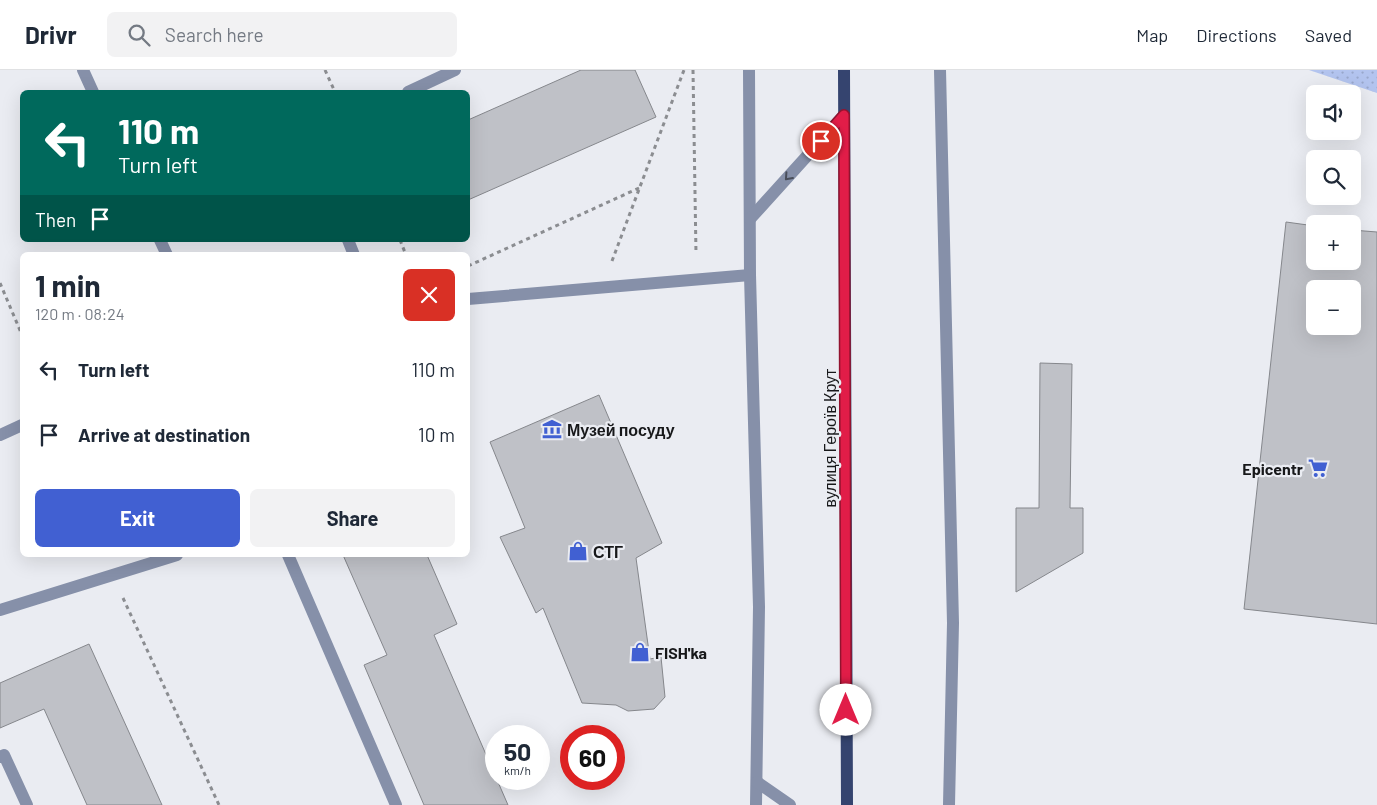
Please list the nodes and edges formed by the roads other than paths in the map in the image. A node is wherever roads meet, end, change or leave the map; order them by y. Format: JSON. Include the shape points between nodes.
{"nodes":[{"id":1,"x":83,"y":70,"type":"edge"},
{"id":2,"x":455,"y":70,"type":"edge"},
{"id":3,"x":750,"y":70,"type":"edge"},
{"id":4,"x":844,"y":70,"type":"edge"},
{"id":5,"x":940,"y":70,"type":"edge"},
{"id":6,"x":92,"y":90,"type":"edge"},
{"id":7,"x":412,"y":90,"type":"edge"},
{"id":8,"x":844,"y":115,"type":"junction"},
{"id":9,"x":750,"y":219,"type":"junction"},
{"id":10,"x":750,"y":275,"type":"junction"},
{"id":11,"x":470,"y":299,"type":"edge"},
{"id":12,"x":20,"y":426,"type":"edge"},
{"id":13,"x":0,"y":435,"type":"edge"},
{"id":14,"x":170,"y":557,"type":"edge"},
{"id":15,"x":289,"y":557,"type":"edge"},
{"id":16,"x":0,"y":610,"type":"edge"},
{"id":17,"x":0,"y":757,"type":"edge"},
{"id":18,"x":757,"y":782,"type":"junction"},
{"id":19,"x":28,"y":805,"type":"edge"},
{"id":20,"x":396,"y":805,"type":"edge"},
{"id":21,"x":756,"y":805,"type":"edge"},
{"id":22,"x":790,"y":805,"type":"edge"},
{"id":23,"x":846,"y":805,"type":"edge"},
{"id":24,"x":949,"y":805,"type":"edge"}],
"edges":[{"from":1,"to":6,"type":"lane"},
{"from":2,"to":7,"type":"lane"},
{"from":3,"to":9,"type":"lane"},
{"from":4,"to":8,"type":"main road","name":"вулиця Героїв Крут"},
{"from":5,"to":24,"type":"lane","via":[[953,623]]},
{"from":8,"to":9,"type":"lane","one_way":true},
{"from":8,"to":23,"type":"main road","name":"вулиця Героїв Крут"},
{"from":9,"to":10,"type":"lane"},
{"from":10,"to":11,"type":"lane"},
{"from":10,"to":18,"type":"lane","via":[[759,607]]},
{"from":12,"to":13,"type":"lane"},
{"from":14,"to":16,"type":"lane"},
{"from":15,"to":20,"type":"lane"},
{"from":17,"to":19,"type":"lane","via":[[4,755]]},
{"from":18,"to":21,"type":"lane"},
{"from":18,"to":22,"type":"lane"}]}
